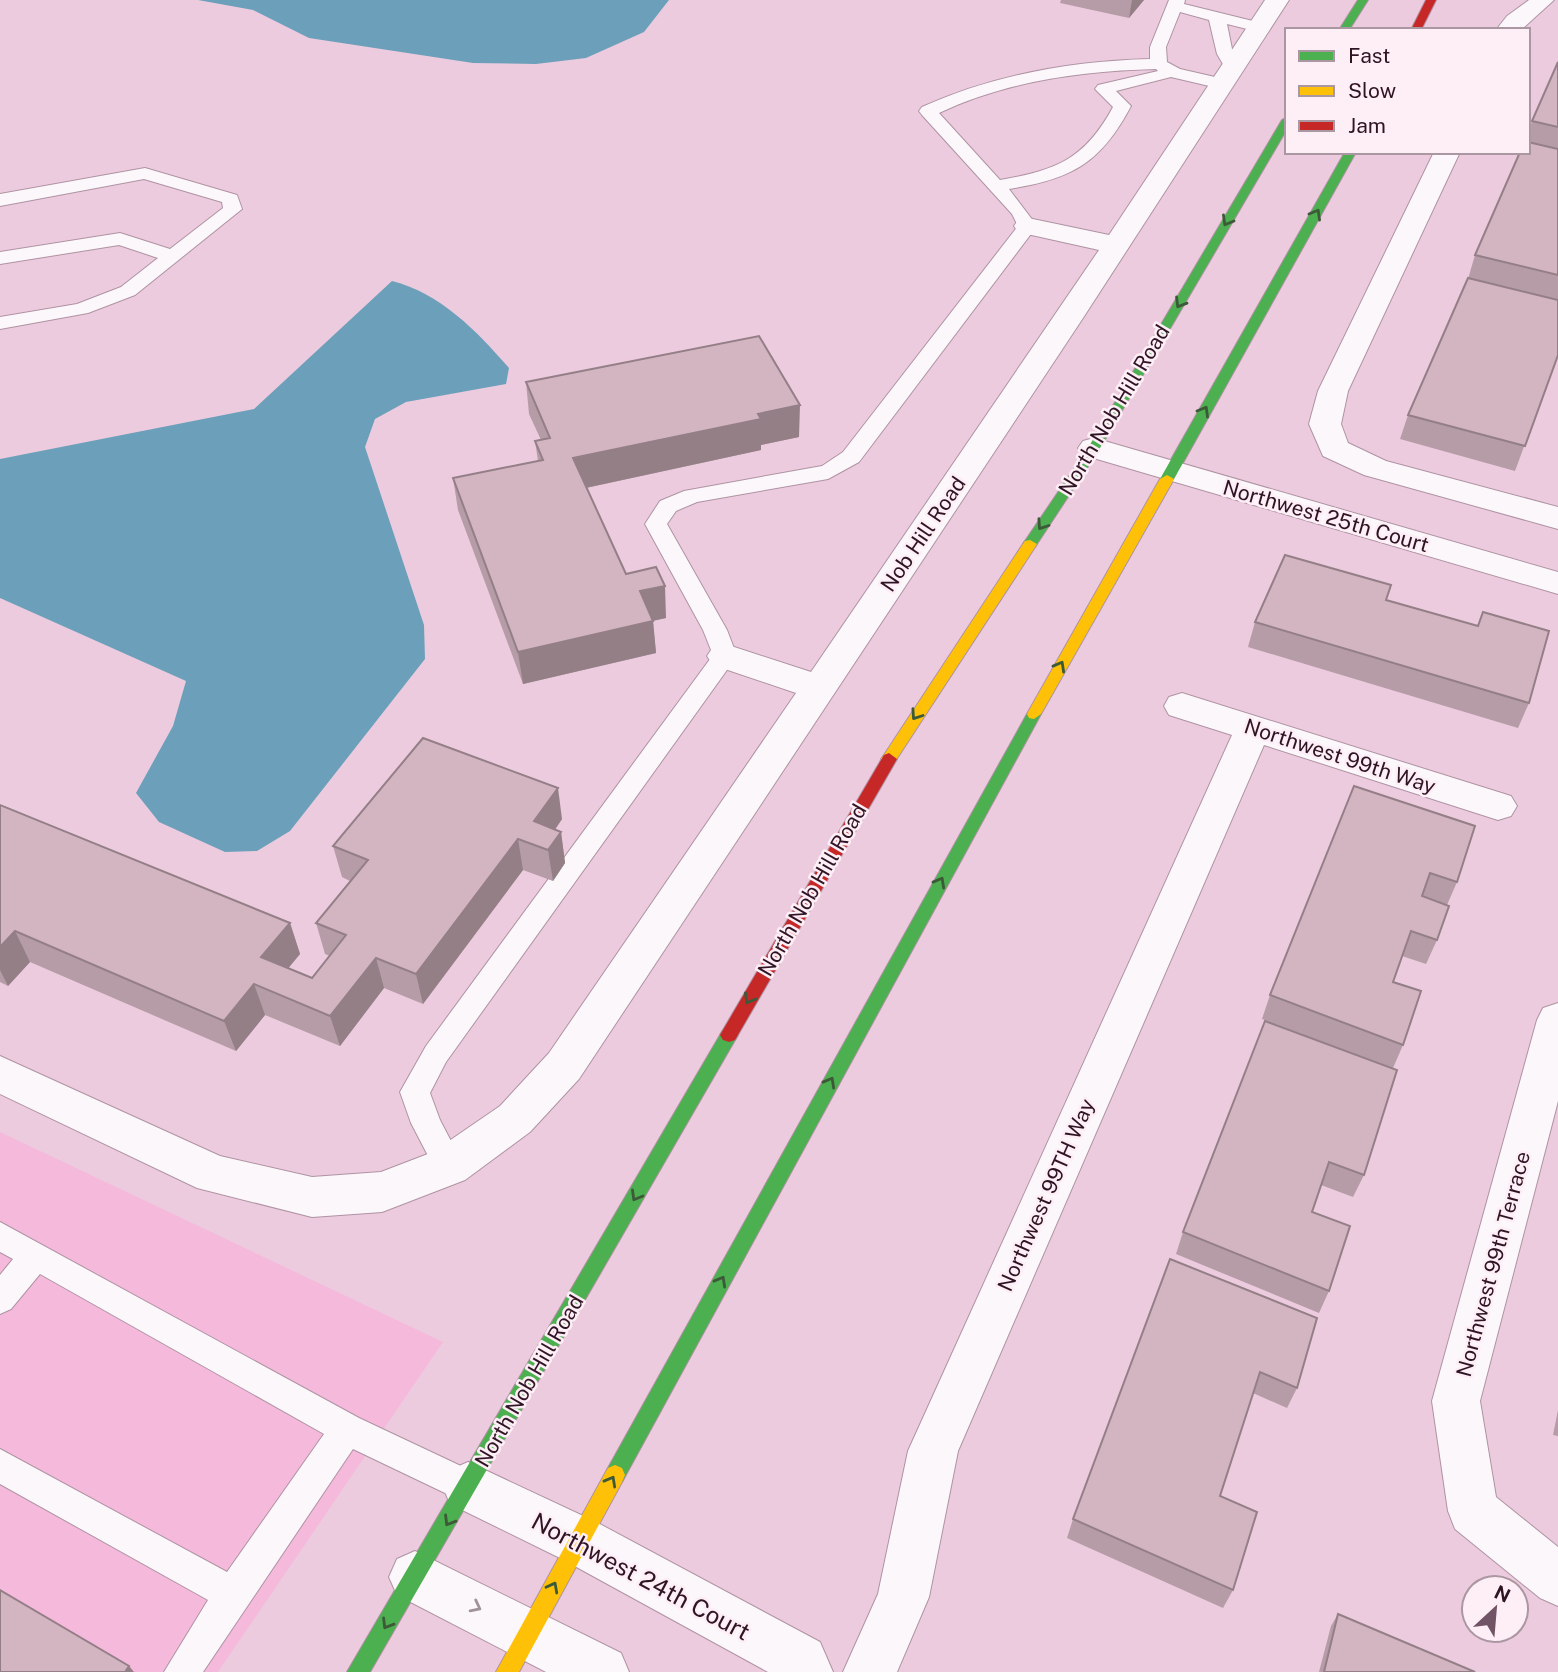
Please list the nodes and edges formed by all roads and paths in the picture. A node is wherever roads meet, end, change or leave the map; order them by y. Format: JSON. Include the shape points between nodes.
{"nodes":[{"id":1,"x":1277,"y":0,"type":"edge"},
{"id":2,"x":1363,"y":0,"type":"edge"},
{"id":3,"x":1430,"y":0,"type":"edge"},
{"id":4,"x":1542,"y":0,"type":"edge"},
{"id":5,"x":1176,"y":3,"type":"edge"},
{"id":6,"x":1217,"y":17,"type":"junction"},
{"id":7,"x":1259,"y":27,"type":"junction"},
{"id":8,"x":1345,"y":28,"type":"edge"},
{"id":9,"x":1417,"y":28,"type":"edge"},
{"id":10,"x":1509,"y":28,"type":"edge"},
{"id":11,"x":1166,"y":68,"type":"junction"},
{"id":12,"x":1086,"y":71,"type":"junction"},
{"id":13,"x":1227,"y":75,"type":"junction"},
{"id":14,"x":1104,"y":89,"type":"junction"},
{"id":15,"x":1285,"y":123,"type":"edge"},
{"id":16,"x":1350,"y":154,"type":"edge"},
{"id":17,"x":1446,"y":154,"type":"edge"},
{"id":18,"x":995,"y":186,"type":"junction"},
{"id":19,"x":0,"y":200,"type":"edge"},
{"id":20,"x":1028,"y":226,"type":"junction"},
{"id":21,"x":1116,"y":245,"type":"junction"},
{"id":22,"x":172,"y":256,"type":"junction"},
{"id":23,"x":0,"y":258,"type":"edge"},
{"id":24,"x":0,"y":323,"type":"edge"},
{"id":25,"x":1094,"y":448,"type":"junction"},
{"id":26,"x":1170,"y":471,"type":"junction"},
{"id":27,"x":1558,"y":518,"type":"edge"},
{"id":28,"x":1558,"y":583,"type":"edge"},
{"id":29,"x":724,"y":656,"type":"junction"},
{"id":30,"x":819,"y":688,"type":"junction"},
{"id":31,"x":1182,"y":706,"type":"dead end"},
{"id":32,"x":1253,"y":728,"type":"junction"},
{"id":33,"x":1498,"y":806,"type":"dead end"},
{"id":34,"x":1558,"y":1020,"type":"edge"},
{"id":35,"x":0,"y":1074,"type":"edge"},
{"id":36,"x":449,"y":1166,"type":"junction"},
{"id":37,"x":0,"y":1236,"type":"edge"},
{"id":38,"x":36,"y":1255,"type":"junction"},
{"id":39,"x":0,"y":1299,"type":"edge"},
{"id":40,"x":347,"y":1429,"type":"junction"},
{"id":41,"x":0,"y":1466,"type":"edge"},
{"id":42,"x":468,"y":1487,"type":"junction"},
{"id":43,"x":578,"y":1540,"type":"junction"},
{"id":44,"x":415,"y":1577,"type":"junction"},
{"id":45,"x":1558,"y":1580,"type":"edge"},
{"id":46,"x":233,"y":1594,"type":"junction"},
{"id":47,"x":518,"y":1653,"type":"edge"},
{"id":48,"x":182,"y":1672,"type":"edge"},
{"id":49,"x":358,"y":1672,"type":"edge"},
{"id":50,"x":602,"y":1672,"type":"edge"},
{"id":51,"x":806,"y":1672,"type":"edge"},
{"id":52,"x":870,"y":1672,"type":"edge"}],
"edges":[{"from":1,"to":7,"type":"street","name":"Nob Hill Road"},
{"from":2,"to":8,"type":"main road"},
{"from":3,"to":9,"type":"main road"},
{"from":4,"to":10,"type":"street"},
{"from":5,"to":6,"type":"lane"},
{"from":5,"to":11,"type":"lane","via":[[1158,47]]},
{"from":6,"to":7,"type":"lane"},
{"from":6,"to":13,"type":"lane"},
{"from":7,"to":13,"type":"street","name":"Nob Hill Road"},
{"from":11,"to":12,"type":"lane","via":[[1127,64]]},
{"from":11,"to":13,"type":"lane"},
{"from":11,"to":14,"type":"lane"},
{"from":12,"to":14,"type":"lane"},
{"from":12,"to":18,"type":"lane","via":[[1004,84],[955,97],[928,111]]},
{"from":13,"to":21,"type":"street","name":"Nob Hill Road"},
{"from":14,"to":18,"type":"lane","via":[[1122,106],[1110,132],[1078,165],[1041,179]]},
{"from":15,"to":25,"type":"main road","name":"North Nob Hill Road","one_way":true},
{"from":26,"to":16,"type":"main road","one_way":true},
{"from":17,"to":27,"type":"street","via":[[1333,391],[1325,424],[1334,449],[1375,468]]},
{"from":18,"to":20,"type":"lane"},
{"from":19,"to":22,"type":"lane","via":[[145,173],[230,199],[233,209]]},
{"from":20,"to":21,"type":"street"},
{"from":20,"to":29,"type":"lane","via":[[851,457],[828,472],[692,496],[668,506],[656,524],[715,630]]},
{"from":21,"to":30,"type":"street","name":"Nob Hill Road"},
{"from":22,"to":23,"type":"lane","via":[[120,239]]},
{"from":22,"to":24,"type":"lane","via":[[117,296],[81,309]]},
{"from":25,"to":26,"type":"street","name":"Northwest 25th Court"},
{"from":25,"to":42,"type":"main road","name":"North Nob Hill Road","one_way":true,"via":[[895,746]]},
{"from":26,"to":28,"type":"street","name":"Northwest 25th Court"},
{"from":43,"to":26,"type":"main road","one_way":true},
{"from":29,"to":30,"type":"street"},
{"from":29,"to":36,"type":"lane","via":[[436,1054],[415,1092]]},
{"from":30,"to":36,"type":"street","name":"Nob Hill Road","via":[[564,1066],[515,1119]]},
{"from":31,"to":32,"type":"street","name":"Northwest 99th Way"},
{"from":32,"to":33,"type":"street","name":"Northwest 99th Way"},
{"from":32,"to":52,"type":"street","name":"Northwest 99TH Way","via":[[933,1451],[903,1597]]},
{"from":34,"to":45,"type":"street","name":"Northwest 99th Terrace","via":[[1456,1401],[1473,1511]]},
{"from":35,"to":36,"type":"street","name":"Nob Hill Road","via":[[212,1174],[312,1197],[382,1192]]},
{"from":37,"to":38,"type":"lane"},
{"from":38,"to":39,"type":"lane"},
{"from":38,"to":40,"type":"lane"},
{"from":40,"to":42,"type":"lane"},
{"from":40,"to":46,"type":"lane"},
{"from":41,"to":46,"type":"lane"},
{"from":42,"to":43,"type":"street","name":"Northwest 24th Court"},
{"from":42,"to":44,"type":"main road","name":"North Nob Hill Road","one_way":true},
{"from":47,"to":43,"type":"main road","one_way":true},
{"from":43,"to":51,"type":"street","name":"Northwest 24th Court","via":[[801,1661]]},
{"from":44,"to":47,"type":"street","one_way":true},
{"from":44,"to":49,"type":"main road","name":"North Nob Hill Road","one_way":true},
{"from":46,"to":48,"type":"lane"},
{"from":47,"to":50,"type":"street"}]}
